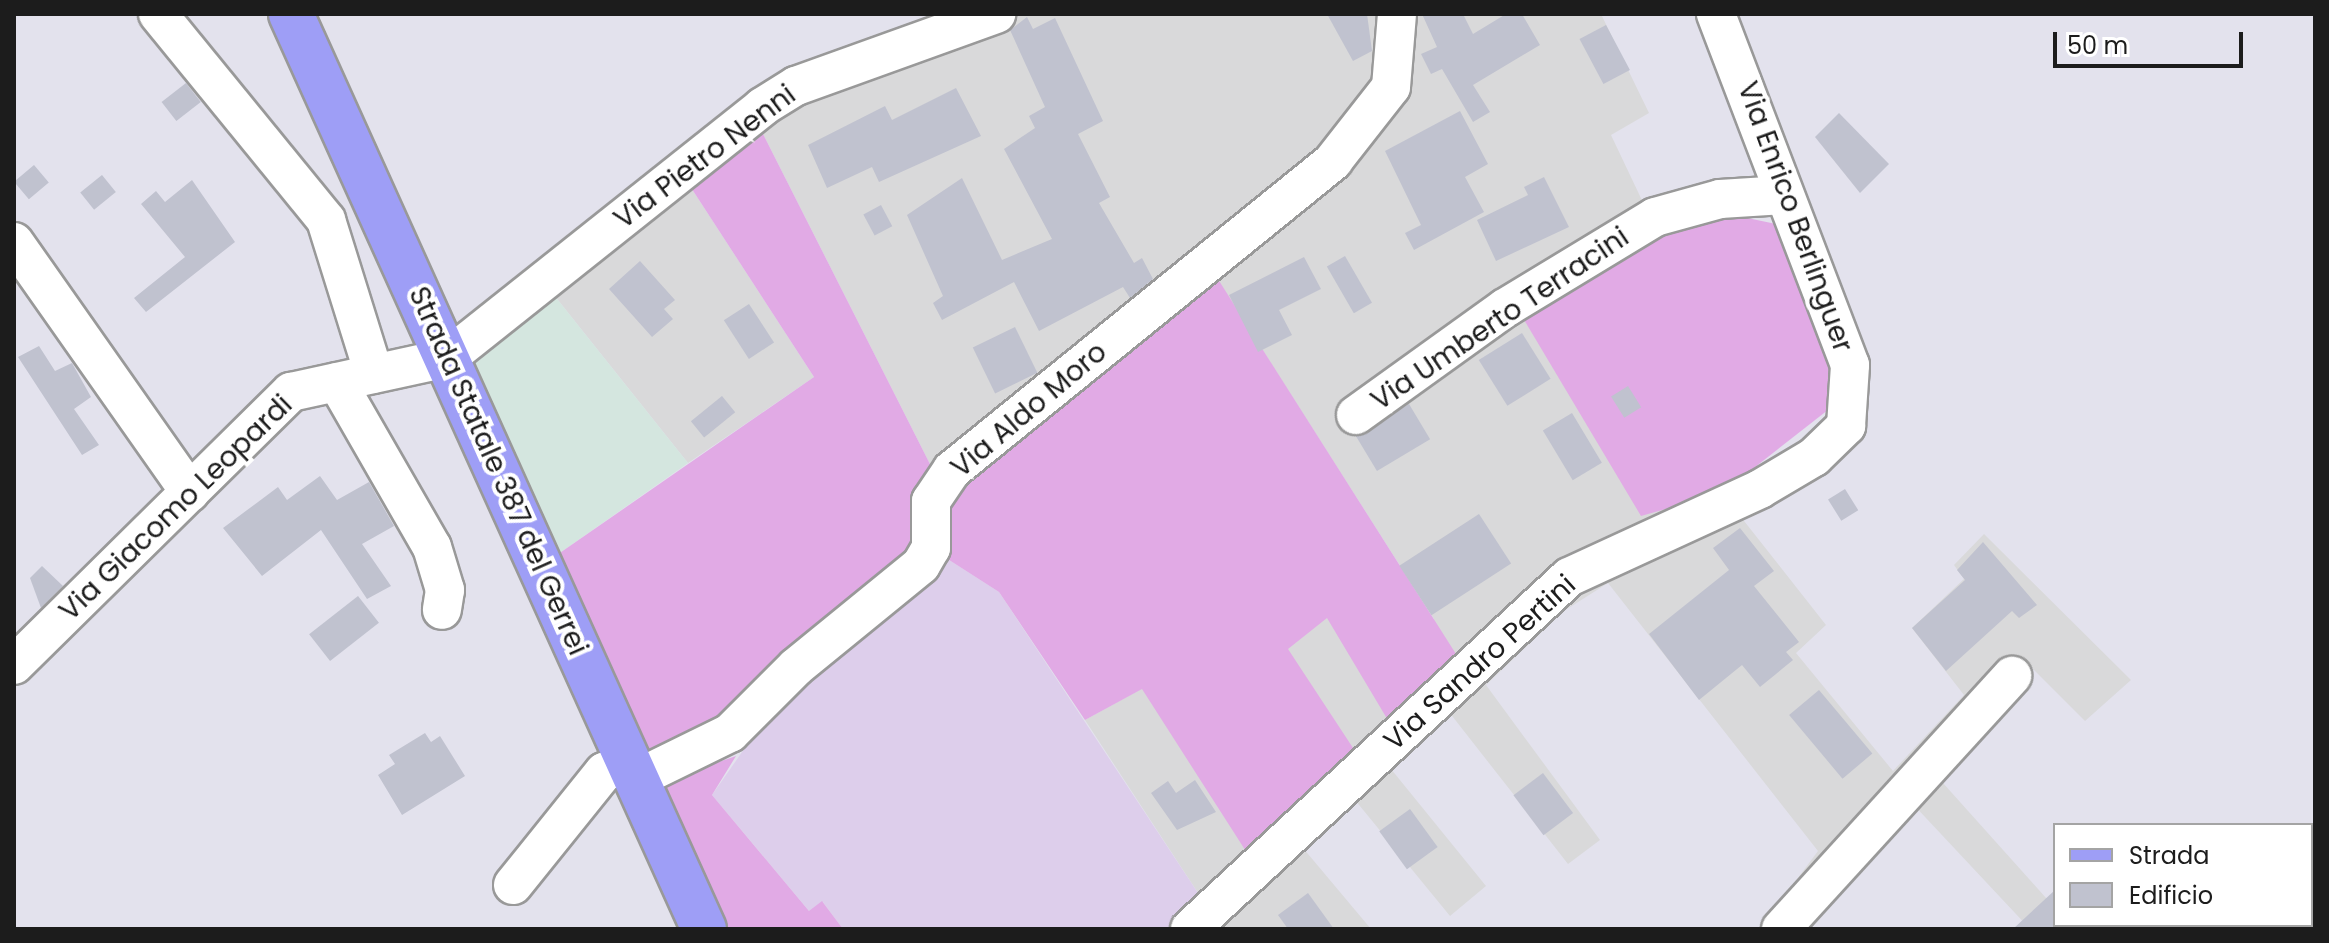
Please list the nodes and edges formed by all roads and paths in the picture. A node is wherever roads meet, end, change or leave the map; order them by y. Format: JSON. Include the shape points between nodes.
{"nodes":[{"id":1,"x":158,"y":14,"type":"edge"},
{"id":2,"x":291,"y":14,"type":"edge"},
{"id":3,"x":996,"y":14,"type":"edge"},
{"id":4,"x":1397,"y":14,"type":"edge"},
{"id":5,"x":1716,"y":14,"type":"edge"},
{"id":6,"x":1784,"y":195,"type":"junction"},
{"id":7,"x":14,"y":242,"type":"edge"},
{"id":8,"x":447,"y":358,"type":"junction"},
{"id":9,"x":374,"y":374,"type":"junction"},
{"id":10,"x":337,"y":382,"type":"junction"},
{"id":11,"x":1356,"y":415,"type":"dead end"},
{"id":12,"x":1846,"y":426,"type":"joint"},
{"id":13,"x":190,"y":492,"type":"junction"},
{"id":14,"x":442,"y":610,"type":"dead end"},
{"id":15,"x":14,"y":665,"type":"edge"},
{"id":16,"x":2012,"y":676,"type":"dead end"},
{"id":17,"x":632,"y":770,"type":"junction"},
{"id":18,"x":513,"y":885,"type":"dead end"},
{"id":19,"x":704,"y":929,"type":"edge"},
{"id":20,"x":1190,"y":929,"type":"edge"},
{"id":21,"x":1781,"y":929,"type":"edge"}],
"edges":[{"from":1,"to":9,"type":"street","via":[[326,220]]},
{"from":2,"to":8,"type":"main road","name":"Strada Statale 387 del Gerrei"},
{"from":3,"to":8,"type":"street","name":"Via Pietro Nenni","via":[[796,86],[762,107]]},
{"from":4,"to":17,"type":"street","name":"Via Aldo Moro","via":[[1391,87],[1333,161],[952,470],[931,501],[931,548],[921,565],[796,667],[730,733]]},
{"from":5,"to":6,"type":"street","name":"Via Enrico Berlinguer"},
{"from":6,"to":11,"type":"street","name":"Via Umberto Terracini","via":[[1720,199],[1655,217],[1505,308]]},
{"from":6,"to":12,"type":"street","name":"Via Enrico Berlinguer","via":[[1850,365]]},
{"from":7,"to":13,"type":"street"},
{"from":8,"to":9,"type":"street","name":"Via Giacomo Leopardi"},
{"from":8,"to":17,"type":"main road","name":"Strada Statale 387 del Gerrei"},
{"from":9,"to":10,"type":"street","name":"Via Giacomo Leopardi"},
{"from":10,"to":13,"type":"street","name":"Via Giacomo Leopardi","via":[[291,392]]},
{"from":10,"to":14,"type":"street","via":[[432,547],[445,590]]},
{"from":12,"to":20,"type":"street","name":"Via Sandro Pertini","via":[[1814,457],[1760,489],[1569,577]]},
{"from":13,"to":15,"type":"street","name":"Via Giacomo Leopardi"},
{"from":16,"to":21,"type":"street"},
{"from":17,"to":18,"type":"street","name":"Via Aldo Moro","via":[[604,772]]},
{"from":17,"to":19,"type":"main road","name":"Strada Statale 387 del Gerrei"}]}
